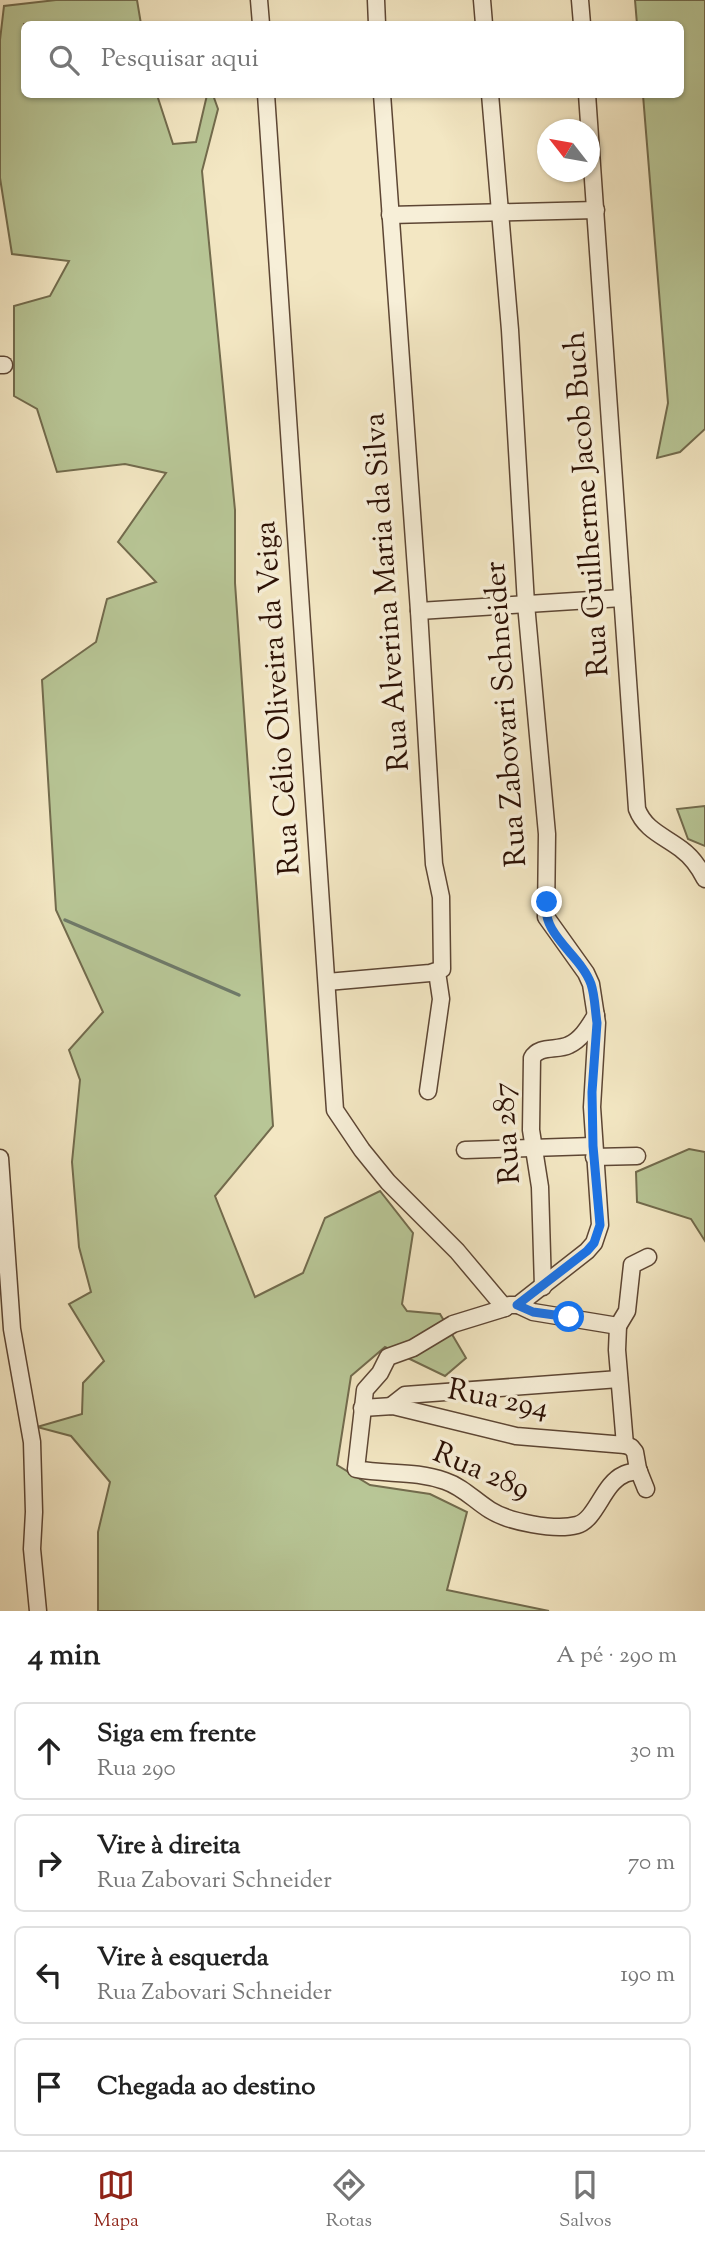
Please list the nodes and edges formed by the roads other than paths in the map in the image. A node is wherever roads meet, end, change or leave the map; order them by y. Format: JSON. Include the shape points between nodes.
{"nodes":[{"id":1,"x":259,"y":0,"type":"edge"},
{"id":2,"x":376,"y":0,"type":"edge"},
{"id":3,"x":482,"y":0,"type":"edge"},
{"id":4,"x":580,"y":0,"type":"edge"},
{"id":5,"x":261,"y":21,"type":"edge"},
{"id":6,"x":377,"y":21,"type":"edge"},
{"id":7,"x":484,"y":21,"type":"edge"},
{"id":8,"x":582,"y":21,"type":"edge"},
{"id":9,"x":266,"y":98,"type":"edge"},
{"id":10,"x":382,"y":98,"type":"edge"},
{"id":11,"x":490,"y":98,"type":"edge"},
{"id":12,"x":587,"y":98,"type":"edge"},
{"id":13,"x":596,"y":210,"type":"junction"},
{"id":14,"x":500,"y":213,"type":"junction"},
{"id":15,"x":390,"y":215,"type":"junction"},
{"id":16,"x":622,"y":598,"type":"junction"},
{"id":17,"x":526,"y":604,"type":"junction"},
{"id":18,"x":419,"y":611,"type":"junction"},
{"id":19,"x":705,"y":879,"type":"edge"},
{"id":20,"x":437,"y":972,"type":"junction"},
{"id":21,"x":327,"y":982,"type":"junction"},
{"id":22,"x":596,"y":1014,"type":"junction"},
{"id":23,"x":428,"y":1091,"type":"dead end"},
{"id":24,"x":534,"y":1148,"type":"junction"},
{"id":25,"x":465,"y":1150,"type":"dead end"},
{"id":26,"x":594,"y":1152,"type":"junction"},
{"id":27,"x":637,"y":1156,"type":"dead end"},
{"id":28,"x":0,"y":1158,"type":"edge"},
{"id":29,"x":648,"y":1257,"type":"dead end"},
{"id":30,"x":543,"y":1287,"type":"junction"},
{"id":31,"x":511,"y":1306,"type":"junction"},
{"id":32,"x":618,"y":1326,"type":"junction"},
{"id":33,"x":619,"y":1378,"type":"junction"},
{"id":34,"x":391,"y":1406,"type":"junction"},
{"id":35,"x":362,"y":1408,"type":"junction"},
{"id":36,"x":625,"y":1445,"type":"junction"},
{"id":37,"x":639,"y":1471,"type":"junction"},
{"id":38,"x":646,"y":1489,"type":"dead end"},
{"id":39,"x":38,"y":1611,"type":"edge"}],
"edges":[{"from":1,"to":5,"type":"street"},
{"from":2,"to":6,"type":"street"},
{"from":3,"to":7,"type":"street"},
{"from":4,"to":8,"type":"street"},
{"from":9,"to":21,"type":"street","name":"Rua Célio Oliveira da Veiga"},
{"from":10,"to":15,"type":"street","name":"Rua Alverina Maria da Silva"},
{"from":11,"to":14,"type":"street","name":"Rua Zabovari Schneider"},
{"from":12,"to":13,"type":"street","name":"Rua Guilherme Jacob Buch"},
{"from":13,"to":14,"type":"street"},
{"from":13,"to":16,"type":"street","name":"Rua Guilherme Jacob Buch"},
{"from":14,"to":15,"type":"street"},
{"from":14,"to":17,"type":"street","name":"Rua Zabovari Schneider"},
{"from":15,"to":18,"type":"street","name":"Rua Alverina Maria da Silva"},
{"from":16,"to":17,"type":"street"},
{"from":16,"to":19,"type":"street","name":"Rua Guilherme Jacob Buch","via":[[637,808],[648,827],[683,850]]},
{"from":17,"to":18,"type":"street"},
{"from":17,"to":22,"type":"street","name":"Rua Zabovari Schneider","via":[[547,834],[546,917],[586,974]]},
{"from":18,"to":20,"type":"street","name":"Rua Alverina Maria da Silva","via":[[434,864],[441,897],[442,969]]},
{"from":20,"to":21,"type":"street"},
{"from":20,"to":23,"type":"street","name":"Rua Alverina Maria da Silva","via":[[441,999]]},
{"from":21,"to":31,"type":"street","name":"Rua Célio Oliveira da Veiga","via":[[335,1110],[387,1182]]},
{"from":22,"to":24,"type":"street","name":"Rua 287","via":[[568,1046],[534,1053]]},
{"from":22,"to":26,"type":"street","name":"Rua Zabovari Schneider"},
{"from":24,"to":25,"type":"street"},
{"from":24,"to":26,"type":"street"},
{"from":24,"to":30,"type":"street","name":"Rua 287"},
{"from":26,"to":27,"type":"street"},
{"from":26,"to":30,"type":"street","name":"Rua Zabovari Schneider","via":[[598,1233],[587,1251]]},
{"from":28,"to":39,"type":"street","via":[[12,1329],[32,1442],[32,1549]]},
{"from":29,"to":32,"type":"street","via":[[632,1265],[626,1311]]},
{"from":30,"to":31,"type":"street","name":"Rua Zabovari Schneider"},
{"from":31,"to":32,"type":"street"},
{"from":31,"to":35,"type":"street","name":"Rua 289","via":[[453,1324],[388,1357],[365,1390]]},
{"from":32,"to":33,"type":"street"},
{"from":33,"to":34,"type":"street","via":[[405,1395]]},
{"from":33,"to":36,"type":"street"},
{"from":34,"to":35,"type":"street","name":"Rua 294"},
{"from":34,"to":36,"type":"street","name":"Rua 294","via":[[516,1436]]},
{"from":35,"to":37,"type":"street","name":"Rua 289","via":[[356,1469],[411,1472],[446,1480],[490,1511],[515,1522],[581,1524],[606,1489],[624,1474]]},
{"from":36,"to":37,"type":"street","via":[[634,1449]]},
{"from":37,"to":38,"type":"street"}]}
